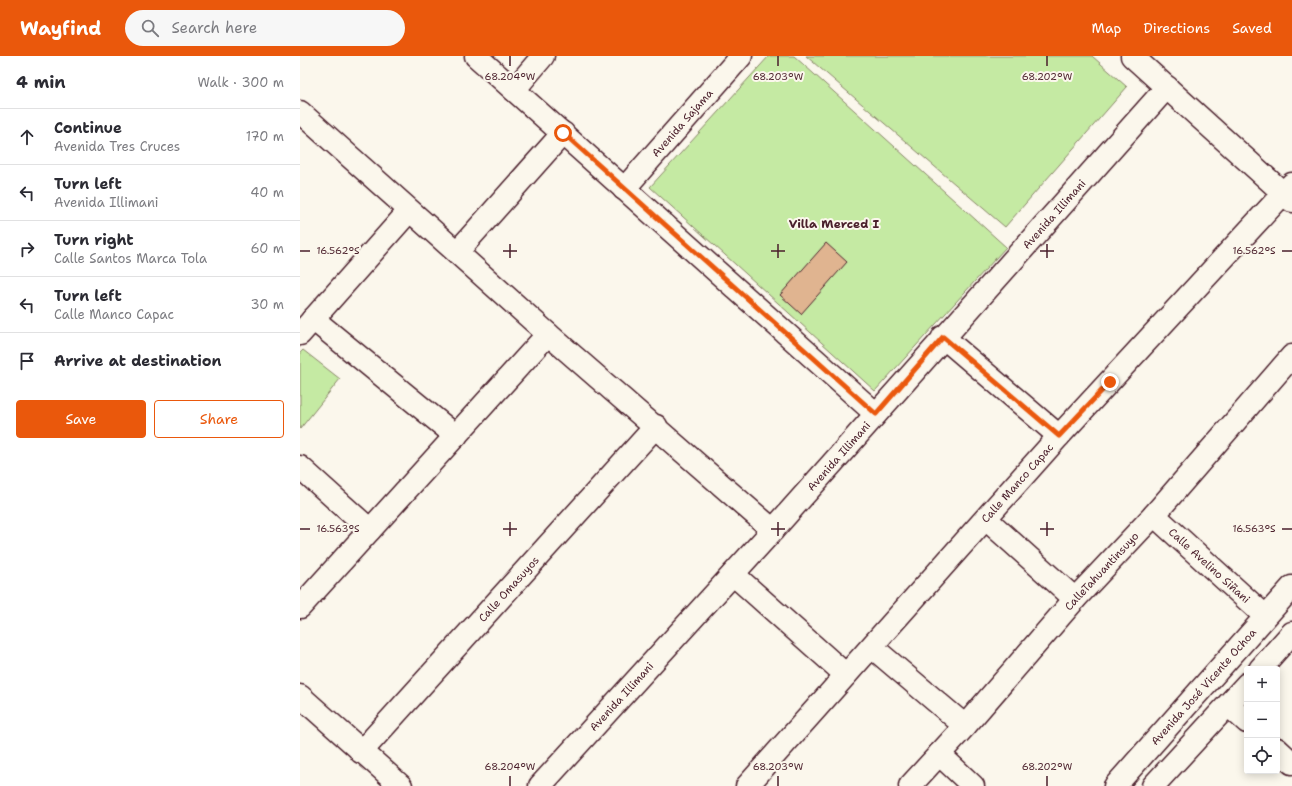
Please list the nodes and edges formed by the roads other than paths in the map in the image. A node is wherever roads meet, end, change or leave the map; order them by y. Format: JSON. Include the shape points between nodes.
{"nodes":[{"id":1,"x":476,"y":56,"type":"edge"},
{"id":2,"x":543,"y":56,"type":"edge"},
{"id":3,"x":741,"y":56,"type":"edge"},
{"id":4,"x":1132,"y":56,"type":"edge"},
{"id":5,"x":1166,"y":87,"type":"junction"},
{"id":6,"x":514,"y":90,"type":"junction"},
{"id":7,"x":300,"y":113,"type":"edge"},
{"id":8,"x":563,"y":133,"type":"junction"},
{"id":9,"x":624,"y":189,"type":"junction"},
{"id":10,"x":1289,"y":193,"type":"edge"},
{"id":11,"x":410,"y":211,"type":"junction"},
{"id":12,"x":458,"y":251,"type":"junction"},
{"id":13,"x":306,"y":327,"type":"edge"},
{"id":14,"x":548,"y":334,"type":"junction"},
{"id":15,"x":943,"y":337,"type":"junction"},
{"id":16,"x":1292,"y":356,"type":"edge"},
{"id":17,"x":876,"y":414,"type":"junction"},
{"id":18,"x":656,"y":426,"type":"junction"},
{"id":19,"x":456,"y":436,"type":"junction"},
{"id":20,"x":1059,"y":436,"type":"junction"},
{"id":21,"x":300,"y":467,"type":"edge"},
{"id":22,"x":1154,"y":515,"type":"junction"},
{"id":23,"x":986,"y":519,"type":"junction"},
{"id":24,"x":370,"y":530,"type":"junction"},
{"id":25,"x":773,"y":530,"type":"junction"},
{"id":26,"x":733,"y":574,"type":"junction"},
{"id":27,"x":1292,"y":587,"type":"edge"},
{"id":28,"x":1075,"y":599,"type":"junction"},
{"id":29,"x":300,"y":607,"type":"edge"},
{"id":30,"x":1265,"y":616,"type":"junction"},
{"id":31,"x":1292,"y":633,"type":"edge"},
{"id":32,"x":872,"y":647,"type":"junction"},
{"id":33,"x":1263,"y":666,"type":"edge"},
{"id":34,"x":846,"y":675,"type":"junction"},
{"id":35,"x":1244,"y":687,"type":"edge"},
{"id":36,"x":300,"y":696,"type":"edge"},
{"id":37,"x":1228,"y":705,"type":"junction"},
{"id":38,"x":1244,"y":719,"type":"edge"},
{"id":39,"x":965,"y":726,"type":"junction"},
{"id":40,"x":361,"y":752,"type":"junction"},
{"id":41,"x":1280,"y":752,"type":"edge"},
{"id":42,"x":939,"y":754,"type":"junction"},
{"id":43,"x":1292,"y":763,"type":"edge"},
{"id":44,"x":401,"y":786,"type":"edge"},
{"id":45,"x":540,"y":786,"type":"edge"},
{"id":46,"x":747,"y":786,"type":"edge"},
{"id":47,"x":910,"y":786,"type":"edge"},
{"id":48,"x":973,"y":786,"type":"edge"},
{"id":49,"x":1115,"y":786,"type":"edge"},
{"id":50,"x":1153,"y":786,"type":"edge"}],
"edges":[{"from":1,"to":6,"type":"street"},
{"from":2,"to":6,"type":"street"},
{"from":3,"to":9,"type":"street","name":"Avenida Sajama"},
{"from":4,"to":5,"type":"street"},
{"from":5,"to":10,"type":"street"},
{"from":5,"to":15,"type":"street","name":"Avenida Illimani"},
{"from":6,"to":8,"type":"street"},
{"from":7,"to":11,"type":"street"},
{"from":8,"to":9,"type":"street"},
{"from":8,"to":12,"type":"street"},
{"from":9,"to":17,"type":"street"},
{"from":10,"to":20,"type":"street","name":"Calle Manco Capac"},
{"from":11,"to":12,"type":"street"},
{"from":11,"to":13,"type":"street"},
{"from":12,"to":14,"type":"street"},
{"from":13,"to":19,"type":"street"},
{"from":14,"to":18,"type":"street"},
{"from":14,"to":19,"type":"street"},
{"from":15,"to":17,"type":"street","name":"Avenida Illimani"},
{"from":15,"to":20,"type":"street"},
{"from":16,"to":22,"type":"street","name":"CalleTahuantinsuyo"},
{"from":17,"to":25,"type":"street","name":"Avenida Illimani"},
{"from":18,"to":25,"type":"street"},
{"from":18,"to":40,"type":"street","name":"Calle Omasuyos"},
{"from":19,"to":24,"type":"street"},
{"from":20,"to":23,"type":"street","name":"Calle Manco Capac"},
{"from":21,"to":24,"type":"street"},
{"from":22,"to":28,"type":"street","name":"CalleTahuantinsuyo"},
{"from":22,"to":30,"type":"street","name":"Calle Avelino Siñani"},
{"from":23,"to":28,"type":"street"},
{"from":23,"to":32,"type":"street","name":"Calle Manco Capac"},
{"from":24,"to":29,"type":"street"},
{"from":25,"to":26,"type":"street","name":"Avenida Illimani"},
{"from":26,"to":34,"type":"street"},
{"from":26,"to":45,"type":"street","name":"Avenida Illimani"},
{"from":27,"to":30,"type":"street","name":"Avenida José Vicente Ochoa"},
{"from":28,"to":39,"type":"street","name":"CalleTahuantinsuyo"},
{"from":30,"to":49,"type":"street","name":"Avenida José Vicente Ochoa"},
{"from":31,"to":33,"type":"street"},
{"from":32,"to":34,"type":"street","name":"Calle Manco Capac"},
{"from":32,"to":39,"type":"street"},
{"from":34,"to":46,"type":"street","name":"Calle Manco Capac"},
{"from":35,"to":37,"type":"street"},
{"from":36,"to":40,"type":"street"},
{"from":37,"to":38,"type":"street"},
{"from":37,"to":50,"type":"street"},
{"from":39,"to":42,"type":"street","name":"CalleTahuantinsuyo"},
{"from":40,"to":44,"type":"street"},
{"from":41,"to":43,"type":"street"},
{"from":42,"to":47,"type":"street","name":"CalleTahuantinsuyo"},
{"from":42,"to":48,"type":"street"}]}
